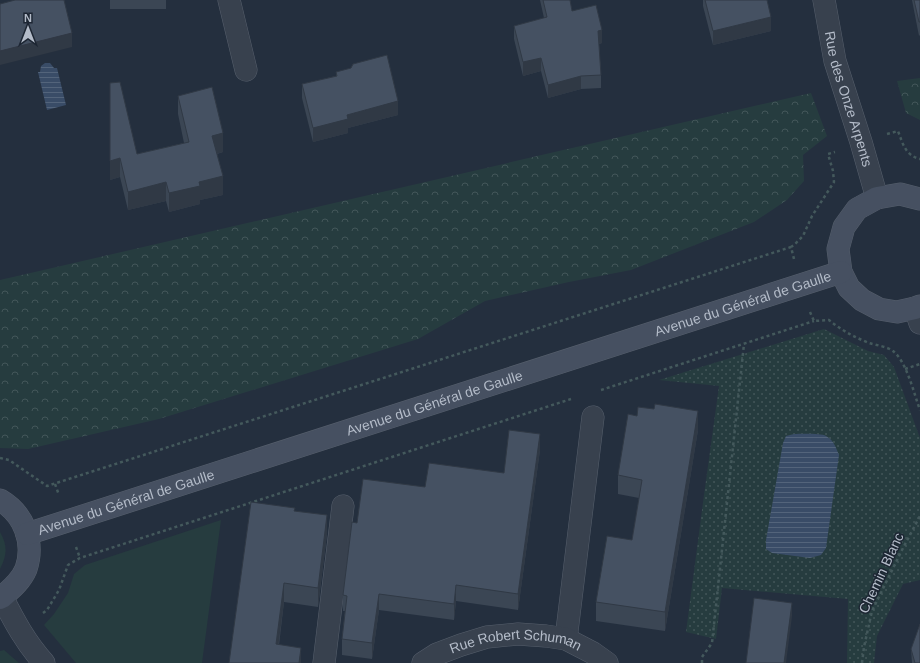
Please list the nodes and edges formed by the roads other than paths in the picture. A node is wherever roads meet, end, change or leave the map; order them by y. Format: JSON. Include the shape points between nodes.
{"nodes":[{"id":1,"x":229,"y":0,"type":"edge"},
{"id":2,"x":824,"y":0,"type":"edge"},
{"id":3,"x":246,"y":70,"type":"dead end"},
{"id":4,"x":877,"y":198,"type":"junction"},
{"id":5,"x":920,"y":199,"type":"edge"},
{"id":6,"x":841,"y":272,"type":"junction"},
{"id":7,"x":918,"y":312,"type":"edge"},
{"id":8,"x":593,"y":417,"type":"dead end"},
{"id":9,"x":0,"y":500,"type":"edge"},
{"id":10,"x":343,"y":506,"type":"dead end"},
{"id":11,"x":27,"y":534,"type":"junction"},
{"id":12,"x":1,"y":598,"type":"edge"},
{"id":13,"x":566,"y":639,"type":"junction"},
{"id":14,"x":44,"y":663,"type":"edge"},
{"id":15,"x":324,"y":663,"type":"edge"},
{"id":16,"x":423,"y":663,"type":"edge"},
{"id":17,"x":607,"y":663,"type":"edge"}],
"edges":[{"from":1,"to":3,"type":"street"},
{"from":2,"to":4,"type":"street","name":"Rue des Onze Arpents","via":[[835,61]]},
{"from":4,"to":5,"type":"street","via":[[900,194]]},
{"from":4,"to":6,"type":"street","via":[[857,209],[844,227],[838,249]]},
{"from":6,"to":7,"type":"street","via":[[849,288],[862,300],[879,309]]},
{"from":6,"to":11,"type":"street","name":"Avenue du Général de Gaulle"},
{"from":8,"to":13,"type":"street"},
{"from":9,"to":11,"type":"street","via":[[20,518]]},
{"from":10,"to":15,"type":"street"},
{"from":11,"to":12,"type":"street","via":[[29,552],[26,570],[16,585]]},
{"from":12,"to":14,"type":"street","via":[[22,634]]},
{"from":13,"to":16,"type":"street","name":"Rue Robert Schuman","via":[[518,634],[487,637],[437,654]]},
{"from":13,"to":17,"type":"street","name":"Rue Robert Schuman"}]}
